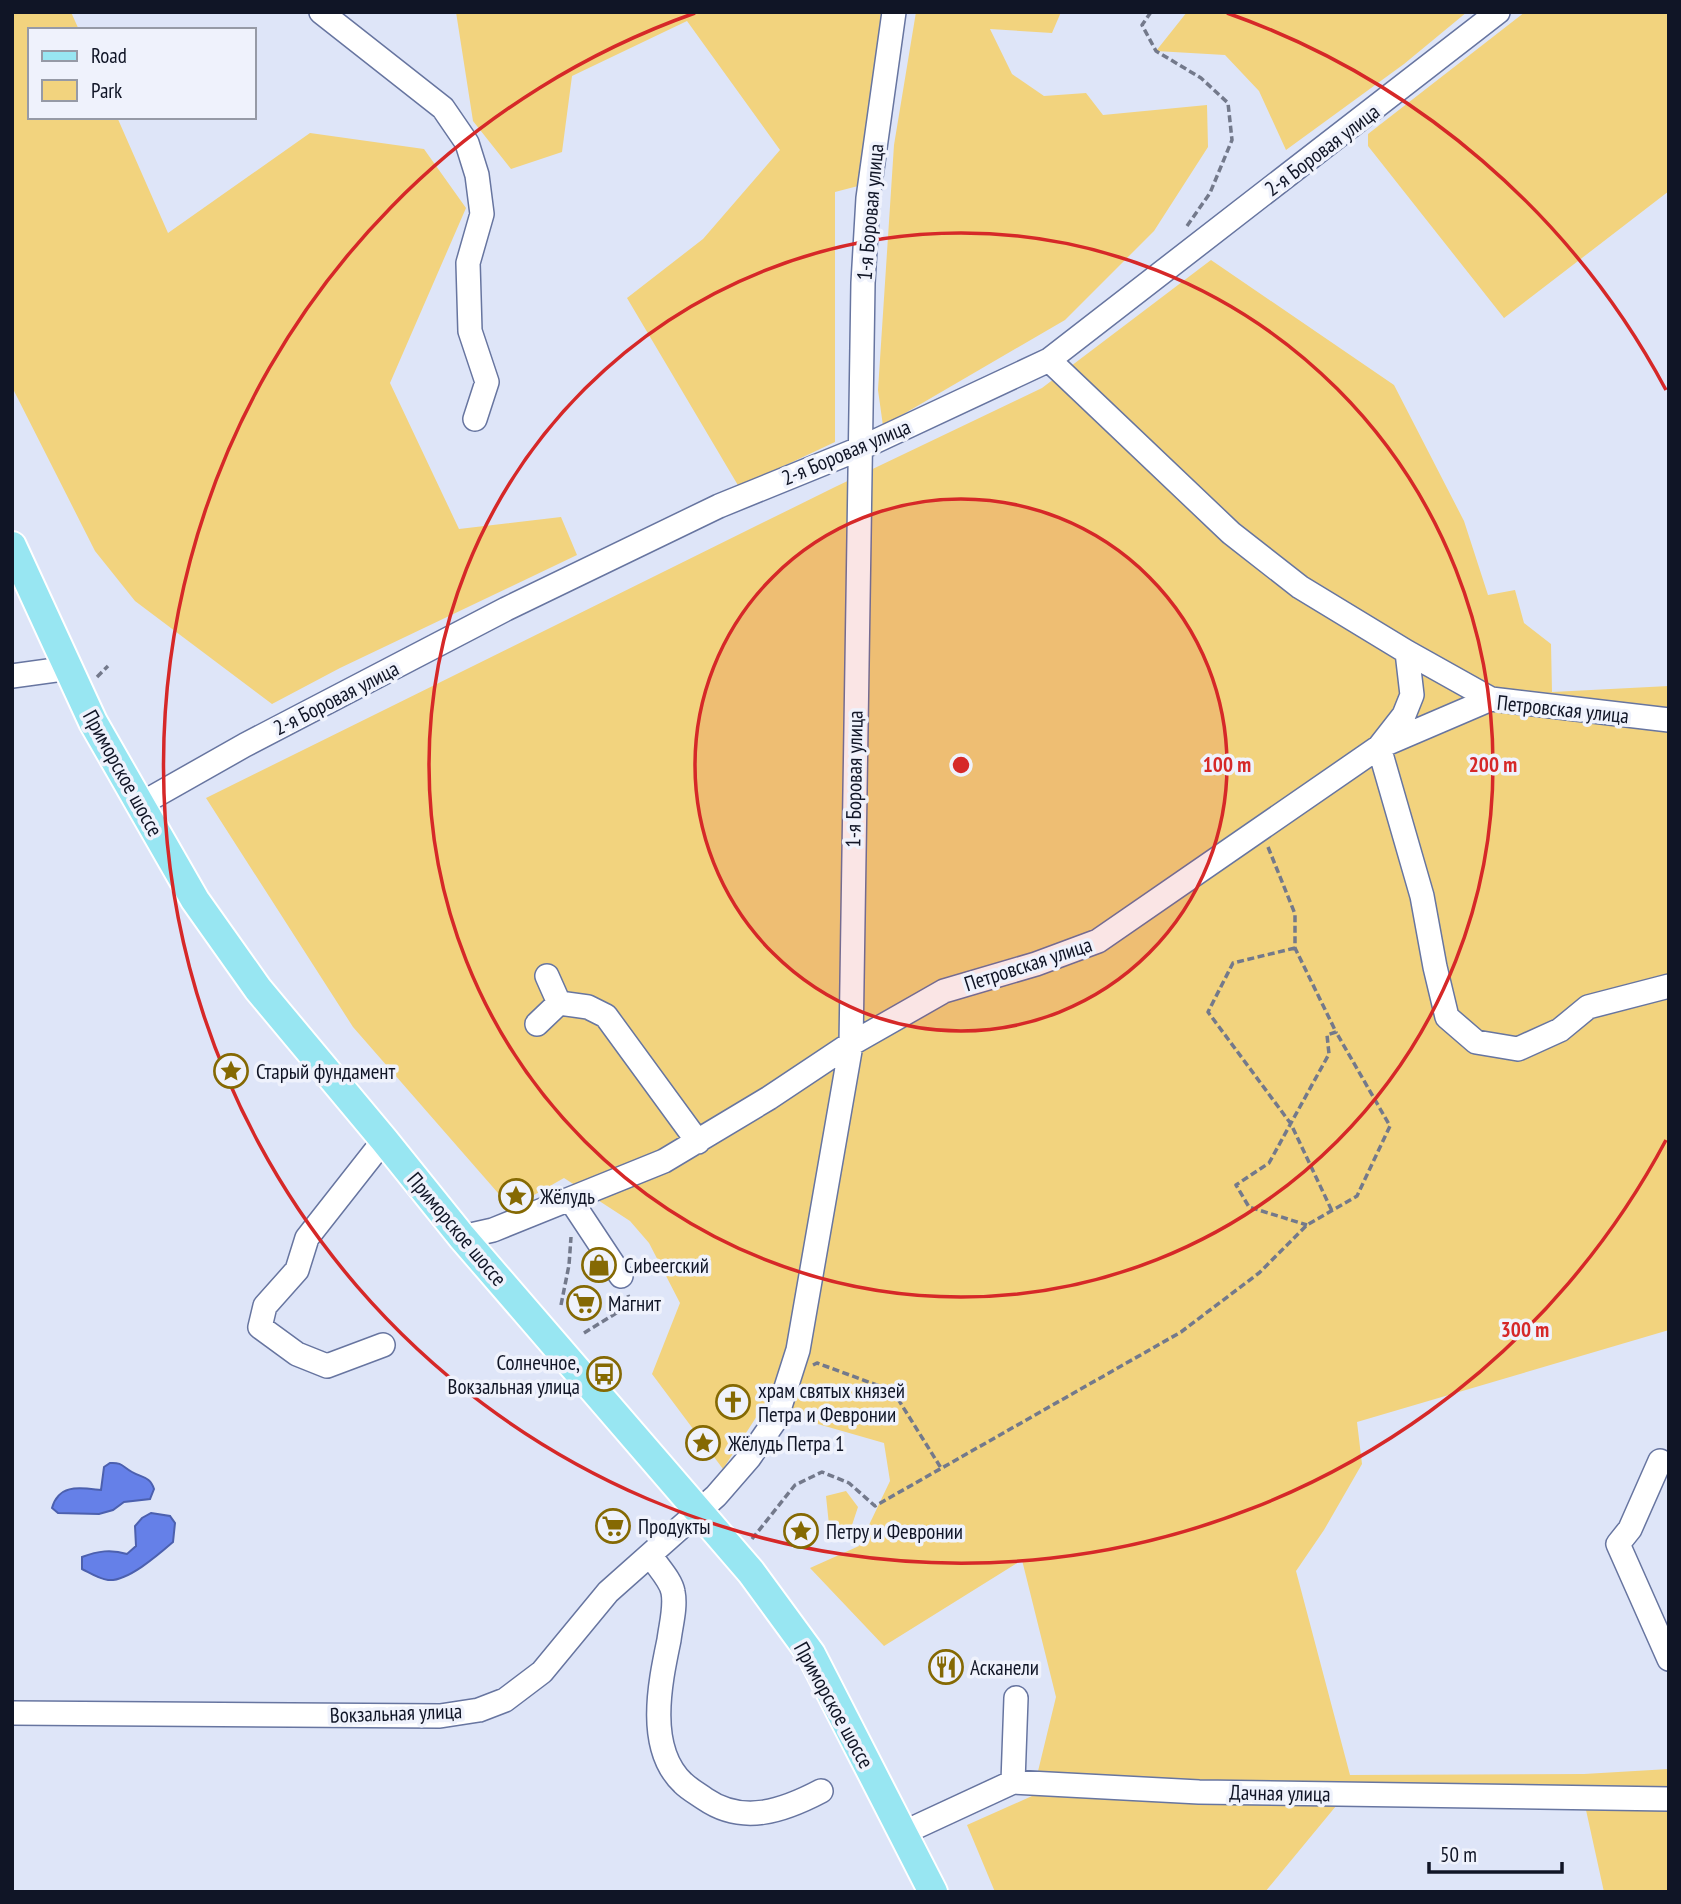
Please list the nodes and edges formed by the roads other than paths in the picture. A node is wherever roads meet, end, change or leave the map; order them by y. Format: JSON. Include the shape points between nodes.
{"nodes":[{"id":1,"x":321,"y":12,"type":"edge"},
{"id":2,"x":894,"y":12,"type":"edge"},
{"id":3,"x":1498,"y":12,"type":"edge"},
{"id":4,"x":1049,"y":360,"type":"junction"},
{"id":5,"x":475,"y":419,"type":"dead end"},
{"id":6,"x":859,"y":449,"type":"junction"},
{"id":7,"x":12,"y":546,"type":"edge"},
{"id":8,"x":1407,"y":652,"type":"junction"},
{"id":9,"x":70,"y":668,"type":"junction"},
{"id":10,"x":12,"y":676,"type":"edge"},
{"id":11,"x":1491,"y":699,"type":"junction"},
{"id":12,"x":1669,"y":720,"type":"edge"},
{"id":13,"x":1379,"y":747,"type":"junction"},
{"id":14,"x":139,"y":805,"type":"junction"},
{"id":15,"x":547,"y":976,"type":"dead end"},
{"id":16,"x":1669,"y":986,"type":"edge"},
{"id":17,"x":559,"y":1003,"type":"junction"},
{"id":18,"x":537,"y":1024,"type":"dead end"},
{"id":19,"x":851,"y":1045,"type":"junction"},
{"id":20,"x":384,"y":1140,"type":"junction"},
{"id":21,"x":698,"y":1142,"type":"junction"},
{"id":22,"x":570,"y":1199,"type":"junction"},
{"id":23,"x":462,"y":1237,"type":"junction"},
{"id":24,"x":621,"y":1276,"type":"road end"},
{"id":25,"x":383,"y":1345,"type":"dead end"},
{"id":26,"x":1660,"y":1461,"type":"dead end"},
{"id":27,"x":699,"y":1511,"type":"junction"},
{"id":28,"x":651,"y":1556,"type":"junction"},
{"id":29,"x":1669,"y":1659,"type":"edge"},
{"id":30,"x":1016,"y":1698,"type":"dead end"},
{"id":31,"x":12,"y":1713,"type":"edge"},
{"id":32,"x":1013,"y":1782,"type":"junction"},
{"id":33,"x":821,"y":1791,"type":"dead end"},
{"id":34,"x":1669,"y":1799,"type":"edge"},
{"id":35,"x":903,"y":1833,"type":"junction"},
{"id":36,"x":933,"y":1892,"type":"edge"}],
"edges":[{"from":1,"to":5,"type":"street","via":[[443,108],[467,143],[482,214],[468,263],[470,331],[487,383]]},
{"from":2,"to":6,"type":"street","name":"1-я Боровая улица","via":[[868,198]]},
{"from":3,"to":4,"type":"street","name":"2-я Боровая улица"},
{"from":4,"to":6,"type":"street","name":"2-я Боровая улица"},
{"from":4,"to":8,"type":"street","via":[[1230,533],[1300,587]]},
{"from":6,"to":14,"type":"street","name":"2-я Боровая улица","via":[[719,506],[506,609]]},
{"from":6,"to":19,"type":"street","name":"1-я Боровая улица"},
{"from":7,"to":9,"type":"main road","name":"Приморское шоссе"},
{"from":8,"to":11,"type":"street"},
{"from":8,"to":13,"type":"street","via":[[1412,695],[1404,715]]},
{"from":9,"to":10,"type":"street"},
{"from":9,"to":14,"type":"main road","name":"Приморское шоссе","via":[[93,722]]},
{"from":11,"to":12,"type":"street","name":"Петровская улица"},
{"from":11,"to":13,"type":"street","name":"Петровская улица"},
{"from":13,"to":16,"type":"street","via":[[1422,896],[1447,1017],[1476,1042],[1518,1049],[1560,1030],[1588,1007]]},
{"from":13,"to":19,"type":"street","name":"Петровская улица","via":[[1098,941],[944,991]]},
{"from":14,"to":20,"type":"main road","name":"Приморское шоссе","via":[[195,900],[258,989]]},
{"from":15,"to":17,"type":"street"},
{"from":17,"to":18,"type":"street"},
{"from":17,"to":21,"type":"street","via":[[588,1007],[606,1016]]},
{"from":19,"to":21,"type":"street","name":"Петровская улица"},
{"from":19,"to":27,"type":"street","name":"1-я Боровая улица","via":[[798,1350],[776,1419],[749,1458]]},
{"from":20,"to":23,"type":"main road","name":"Приморское шоссе"},
{"from":20,"to":25,"type":"street","via":[[307,1238],[297,1270],[265,1306],[260,1327],[297,1354],[327,1366]]},
{"from":21,"to":22,"type":"street","name":"Петровская улица","via":[[664,1161]]},
{"from":22,"to":23,"type":"street","name":"Петровская улица","via":[[493,1230]]},
{"from":22,"to":24,"type":"street"},
{"from":23,"to":27,"type":"main road","name":"Приморское шоссе"},
{"from":26,"to":29,"type":"street","via":[[1630,1529],[1618,1544]]},
{"from":27,"to":28,"type":"street","name":"Вокзальная улица"},
{"from":27,"to":35,"type":"main road","name":"Приморское шоссе","via":[[811,1654]]},
{"from":28,"to":31,"type":"street","name":"Вокзальная улица","via":[[608,1592],[542,1672],[505,1700],[479,1710],[440,1716]]},
{"from":28,"to":33,"type":"street","via":[[673,1589],[658,1707],[661,1740],[672,1768],[683,1783],[716,1807],[747,1815],[792,1806]]},
{"from":30,"to":32,"type":"street"},
{"from":32,"to":34,"type":"street","name":"Дачная улица","via":[[1199,1792]]},
{"from":32,"to":35,"type":"street","name":"Дачная улица"},
{"from":35,"to":36,"type":"main road","name":"Приморское шоссе"}]}
